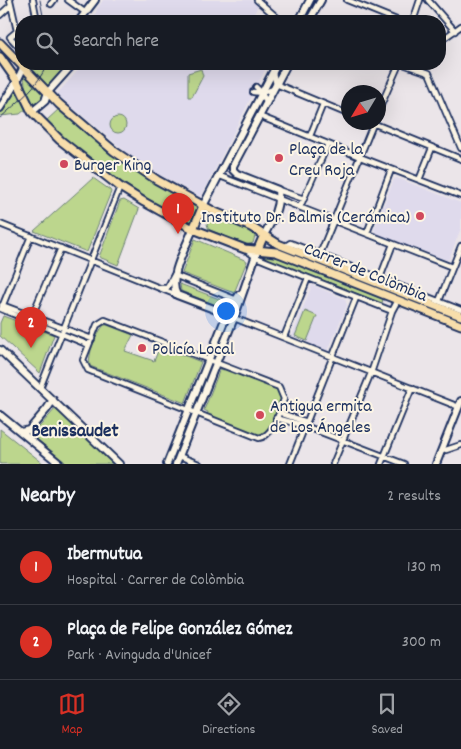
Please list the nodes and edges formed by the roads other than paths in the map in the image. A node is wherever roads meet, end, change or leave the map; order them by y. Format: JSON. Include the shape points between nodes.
{"nodes":[{"id":1,"x":33,"y":0,"type":"edge"},
{"id":2,"x":68,"y":0,"type":"edge"},
{"id":3,"x":95,"y":0,"type":"edge"},
{"id":4,"x":257,"y":0,"type":"edge"},
{"id":5,"x":310,"y":0,"type":"edge"},
{"id":6,"x":321,"y":0,"type":"edge"},
{"id":7,"x":347,"y":0,"type":"edge"},
{"id":8,"x":420,"y":0,"type":"edge"},
{"id":9,"x":428,"y":0,"type":"edge"},
{"id":10,"x":10,"y":3,"type":"edge"},
{"id":11,"x":86,"y":13,"type":"joint"},
{"id":12,"x":0,"y":15,"type":"edge"},
{"id":13,"x":36,"y":15,"type":"edge"},
{"id":14,"x":274,"y":15,"type":"edge"},
{"id":15,"x":302,"y":15,"type":"edge"},
{"id":16,"x":312,"y":15,"type":"edge"},
{"id":17,"x":384,"y":15,"type":"edge"},
{"id":18,"x":415,"y":15,"type":"edge"},
{"id":19,"x":441,"y":15,"type":"edge"},
{"id":20,"x":446,"y":21,"type":"edge"},
{"id":21,"x":15,"y":26,"type":"edge"},
{"id":22,"x":461,"y":28,"type":"edge"},
{"id":23,"x":455,"y":31,"type":"junction"},
{"id":24,"x":15,"y":32,"type":"edge"},
{"id":25,"x":446,"y":37,"type":"edge"},
{"id":26,"x":0,"y":43,"type":"edge"},
{"id":27,"x":15,"y":43,"type":"edge"},
{"id":28,"x":15,"y":58,"type":"edge"},
{"id":29,"x":1,"y":61,"type":"edge"},
{"id":30,"x":21,"y":70,"type":"edge"},
{"id":31,"x":29,"y":70,"type":"edge"},
{"id":32,"x":68,"y":70,"type":"edge"},
{"id":33,"x":274,"y":70,"type":"edge"},
{"id":34,"x":283,"y":70,"type":"edge"},
{"id":35,"x":396,"y":70,"type":"edge"},
{"id":36,"x":419,"y":70,"type":"edge"},
{"id":37,"x":272,"y":73,"type":"junction"},
{"id":38,"x":18,"y":81,"type":"junction"},
{"id":39,"x":274,"y":86,"type":"junction"},
{"id":40,"x":255,"y":89,"type":"dead end"},
{"id":41,"x":48,"y":92,"type":"junction"},
{"id":42,"x":262,"y":93,"type":"junction"},
{"id":43,"x":386,"y":94,"type":"edge"},
{"id":44,"x":266,"y":102,"type":"junction"},
{"id":45,"x":323,"y":104,"type":"junction"},
{"id":46,"x":0,"y":108,"type":"edge"},
{"id":47,"x":341,"y":111,"type":"edge"},
{"id":48,"x":32,"y":112,"type":"junction"},
{"id":49,"x":259,"y":116,"type":"junction"},
{"id":50,"x":386,"y":129,"type":"edge"},
{"id":51,"x":370,"y":130,"type":"edge"},
{"id":52,"x":310,"y":136,"type":"junction"},
{"id":53,"x":328,"y":144,"type":"junction"},
{"id":54,"x":432,"y":148,"type":"junction"},
{"id":55,"x":461,"y":148,"type":"edge"},
{"id":56,"x":360,"y":157,"type":"junction"},
{"id":57,"x":461,"y":159,"type":"edge"},
{"id":58,"x":391,"y":170,"type":"junction"},
{"id":59,"x":237,"y":174,"type":"junction"},
{"id":60,"x":220,"y":176,"type":"junction"},
{"id":61,"x":419,"y":180,"type":"junction"},
{"id":62,"x":120,"y":186,"type":"junction"},
{"id":63,"x":278,"y":190,"type":"junction"},
{"id":64,"x":461,"y":196,"type":"edge"},
{"id":65,"x":304,"y":199,"type":"junction"},
{"id":66,"x":279,"y":200,"type":"junction"},
{"id":67,"x":204,"y":206,"type":"junction"},
{"id":68,"x":300,"y":208,"type":"junction"},
{"id":69,"x":333,"y":221,"type":"junction"},
{"id":70,"x":0,"y":224,"type":"edge"},
{"id":71,"x":193,"y":229,"type":"junction"},
{"id":72,"x":367,"y":233,"type":"junction"},
{"id":73,"x":264,"y":235,"type":"junction"},
{"id":74,"x":30,"y":236,"type":"junction"},
{"id":75,"x":393,"y":244,"type":"junction"},
{"id":76,"x":461,"y":246,"type":"edge"},
{"id":77,"x":284,"y":247,"type":"junction"},
{"id":78,"x":61,"y":248,"type":"junction"},
{"id":79,"x":257,"y":253,"type":"junction"},
{"id":80,"x":320,"y":254,"type":"junction"},
{"id":81,"x":91,"y":260,"type":"junction"},
{"id":82,"x":452,"y":267,"type":"junction"},
{"id":83,"x":174,"y":275,"type":"junction"},
{"id":84,"x":308,"y":278,"type":"junction"},
{"id":85,"x":380,"y":278,"type":"junction"},
{"id":86,"x":248,"y":279,"type":"junction"},
{"id":87,"x":160,"y":288,"type":"junction"},
{"id":88,"x":177,"y":295,"type":"junction"},
{"id":89,"x":356,"y":298,"type":"junction"},
{"id":90,"x":237,"y":300,"type":"junction"},
{"id":91,"x":398,"y":300,"type":"junction"},
{"id":92,"x":439,"y":301,"type":"junction"},
{"id":93,"x":1,"y":308,"type":"edge"},
{"id":94,"x":461,"y":310,"type":"edge"},
{"id":95,"x":392,"y":311,"type":"junction"},
{"id":96,"x":227,"y":314,"type":"junction"},
{"id":97,"x":461,"y":316,"type":"edge"},
{"id":98,"x":234,"y":318,"type":"junction"},
{"id":99,"x":31,"y":319,"type":"junction"},
{"id":100,"x":461,"y":325,"type":"edge"},
{"id":101,"x":62,"y":330,"type":"junction"},
{"id":102,"x":284,"y":337,"type":"junction"},
{"id":103,"x":92,"y":339,"type":"junction"},
{"id":104,"x":89,"y":345,"type":"junction"},
{"id":105,"x":0,"y":350,"type":"edge"},
{"id":106,"x":332,"y":357,"type":"junction"},
{"id":107,"x":212,"y":361,"type":"junction"},
{"id":108,"x":371,"y":373,"type":"junction"},
{"id":109,"x":40,"y":388,"type":"junction"},
{"id":110,"x":412,"y":388,"type":"junction"},
{"id":111,"x":52,"y":400,"type":"junction"},
{"id":112,"x":460,"y":406,"type":"edge"},
{"id":113,"x":188,"y":410,"type":"junction"},
{"id":114,"x":279,"y":410,"type":"junction"},
{"id":115,"x":196,"y":413,"type":"junction"},
{"id":116,"x":0,"y":415,"type":"edge"},
{"id":117,"x":276,"y":418,"type":"junction"},
{"id":118,"x":306,"y":424,"type":"junction"},
{"id":119,"x":22,"y":432,"type":"junction"},
{"id":120,"x":342,"y":441,"type":"junction"},
{"id":121,"x":461,"y":446,"type":"edge"},
{"id":122,"x":446,"y":450,"type":"junction"},
{"id":123,"x":179,"y":456,"type":"junction"},
{"id":124,"x":384,"y":456,"type":"junction"},
{"id":125,"x":60,"y":464,"type":"edge"},
{"id":126,"x":120,"y":464,"type":"edge"},
{"id":127,"x":167,"y":464,"type":"edge"},
{"id":128,"x":176,"y":464,"type":"edge"},
{"id":129,"x":200,"y":464,"type":"edge"},
{"id":130,"x":290,"y":464,"type":"edge"},
{"id":131,"x":333,"y":464,"type":"edge"},
{"id":132,"x":381,"y":464,"type":"edge"},
{"id":133,"x":404,"y":464,"type":"edge"},
{"id":134,"x":436,"y":464,"type":"edge"},
{"id":135,"x":440,"y":464,"type":"edge"}],
"edges":[{"from":1,"to":13,"type":"street"},
{"from":2,"to":11,"type":"street"},
{"from":3,"to":11,"type":"street"},
{"from":4,"to":14,"type":"street"},
{"from":5,"to":15,"type":"street"},
{"from":6,"to":16,"type":"street"},
{"from":7,"to":17,"type":"street"},
{"from":8,"to":18,"type":"street"},
{"from":9,"to":19,"type":"street"},
{"from":10,"to":12,"type":"street"},
{"from":10,"to":21,"type":"street"},
{"from":20,"to":23,"type":"street"},
{"from":22,"to":23,"type":"street"},
{"from":23,"to":25,"type":"street"},
{"from":24,"to":27,"type":"street","via":[[10,37]]},
{"from":26,"to":28,"type":"main road","name":"Carrer de Colòmbia"},
{"from":29,"to":38,"type":"main road"},
{"from":30,"to":38,"type":"street"},
{"from":31,"to":41,"type":"main road","name":"Carrer de Colòmbia"},
{"from":32,"to":41,"type":"street"},
{"from":33,"to":37,"type":"street"},
{"from":34,"to":39,"type":"street"},
{"from":35,"to":43,"type":"street"},
{"from":36,"to":55,"type":"street","via":[[429,74]]},
{"from":37,"to":39,"type":"street"},
{"from":37,"to":42,"type":"street"},
{"from":38,"to":46,"type":"street"},
{"from":38,"to":48,"type":"main road"},
{"from":39,"to":42,"type":"street"},
{"from":39,"to":44,"type":"street"},
{"from":39,"to":45,"type":"street"},
{"from":40,"to":42,"type":"street"},
{"from":41,"to":48,"type":"street","via":[[45,101]]},
{"from":41,"to":67,"type":"main road","name":"Carrer de Colòmbia","via":[[114,151]]},
{"from":42,"to":44,"type":"street"},
{"from":42,"to":60,"type":"street"},
{"from":44,"to":49,"type":"street"},
{"from":45,"to":47,"type":"street"},
{"from":45,"to":52,"type":"street"},
{"from":48,"to":62,"type":"main road","name":"Carrer de Colòmbia","via":[[60,140]]},
{"from":49,"to":52,"type":"street"},
{"from":49,"to":59,"type":"street","via":[[233,166]]},
{"from":50,"to":54,"type":"street"},
{"from":51,"to":56,"type":"street"},
{"from":52,"to":53,"type":"street"},
{"from":53,"to":56,"type":"street"},
{"from":53,"to":65,"type":"street"},
{"from":54,"to":57,"type":"street"},
{"from":54,"to":61,"type":"street"},
{"from":56,"to":58,"type":"street"},
{"from":56,"to":69,"type":"street"},
{"from":58,"to":61,"type":"street"},
{"from":58,"to":72,"type":"street"},
{"from":59,"to":60,"type":"street"},
{"from":59,"to":63,"type":"street"},
{"from":60,"to":66,"type":"street"},
{"from":60,"to":67,"type":"street"},
{"from":61,"to":64,"type":"street"},
{"from":62,"to":71,"type":"main road","name":"Carrer de Colòmbia"},
{"from":62,"to":81,"type":"street"},
{"from":63,"to":65,"type":"street"},
{"from":63,"to":66,"type":"street"},
{"from":65,"to":68,"type":"street"},
{"from":66,"to":68,"type":"street"},
{"from":66,"to":73,"type":"street"},
{"from":67,"to":71,"type":"main road"},
{"from":67,"to":73,"type":"main road","name":"Carrer de Colòmbia"},
{"from":68,"to":69,"type":"street"},
{"from":69,"to":72,"type":"street"},
{"from":69,"to":80,"type":"street"},
{"from":70,"to":74,"type":"street"},
{"from":71,"to":79,"type":"main road","name":"Carrer de Colòmbia"},
{"from":71,"to":83,"type":"street"},
{"from":72,"to":75,"type":"street"},
{"from":73,"to":77,"type":"main road","name":"Carrer de Colòmbia"},
{"from":73,"to":79,"type":"main road"},
{"from":74,"to":78,"type":"street"},
{"from":74,"to":93,"type":"street"},
{"from":75,"to":82,"type":"street"},
{"from":75,"to":85,"type":"street"},
{"from":76,"to":82,"type":"street"},
{"from":77,"to":80,"type":"street","name":"Carrer de Colòmbia","via":[[290,243]]},
{"from":77,"to":97,"type":"main road","name":"Carrer de Colòmbia"},
{"from":78,"to":81,"type":"street"},
{"from":78,"to":99,"type":"street"},
{"from":79,"to":84,"type":"street","name":"Carrer de Colòmbia"},
{"from":79,"to":86,"type":"street"},
{"from":79,"to":91,"type":"main road","name":"Carrer de Colòmbia","via":[[276,252]]},
{"from":80,"to":85,"type":"street","name":"Carrer de Colòmbia"},
{"from":81,"to":87,"type":"street"},
{"from":81,"to":101,"type":"street"},
{"from":82,"to":92,"type":"street"},
{"from":83,"to":87,"type":"street","via":[[167,288]]},
{"from":83,"to":88,"type":"street"},
{"from":83,"to":90,"type":"street"},
{"from":84,"to":89,"type":"street","name":"Carrer de Colòmbia"},
{"from":84,"to":102,"type":"street"},
{"from":85,"to":92,"type":"street","name":"Carrer de Colòmbia"},
{"from":86,"to":90,"type":"street"},
{"from":86,"to":98,"type":"street"},
{"from":87,"to":88,"type":"street"},
{"from":88,"to":96,"type":"street"},
{"from":89,"to":95,"type":"street","name":"Carrer de Colòmbia"},
{"from":89,"to":106,"type":"street"},
{"from":90,"to":96,"type":"street"},
{"from":91,"to":95,"type":"street"},
{"from":91,"to":100,"type":"main road","name":"Carrer de Colòmbia"},
{"from":92,"to":94,"type":"street","name":"Carrer de Colòmbia"},
{"from":93,"to":99,"type":"street"},
{"from":95,"to":108,"type":"street"},
{"from":96,"to":107,"type":"street"},
{"from":98,"to":102,"type":"street"},
{"from":98,"to":107,"type":"street"},
{"from":99,"to":101,"type":"street"},
{"from":101,"to":103,"type":"street"},
{"from":101,"to":104,"type":"street"},
{"from":101,"to":109,"type":"street"},
{"from":102,"to":106,"type":"street"},
{"from":103,"to":104,"type":"street"},
{"from":103,"to":107,"type":"street","via":[[97,325],[105,320]]},
{"from":104,"to":113,"type":"street","via":[[83,360],[88,370]]},
{"from":105,"to":109,"type":"street"},
{"from":106,"to":108,"type":"street"},
{"from":106,"to":118,"type":"street"},
{"from":107,"to":113,"type":"street"},
{"from":107,"to":114,"type":"street","via":[[279,388],[284,400]]},
{"from":107,"to":115,"type":"street"},
{"from":108,"to":110,"type":"street"},
{"from":108,"to":120,"type":"street"},
{"from":109,"to":111,"type":"street"},
{"from":110,"to":112,"type":"street"},
{"from":110,"to":124,"type":"street"},
{"from":111,"to":119,"type":"street","via":[[29,430]]},
{"from":111,"to":126,"type":"street"},
{"from":112,"to":122,"type":"street"},
{"from":112,"to":134,"type":"street"},
{"from":113,"to":115,"type":"street"},
{"from":113,"to":127,"type":"street"},
{"from":114,"to":117,"type":"street"},
{"from":114,"to":118,"type":"street"},
{"from":115,"to":117,"type":"street","via":[[259,438],[267,436]]},
{"from":115,"to":123,"type":"street"},
{"from":116,"to":119,"type":"street"},
{"from":117,"to":118,"type":"street"},
{"from":118,"to":120,"type":"street"},
{"from":118,"to":130,"type":"street"},
{"from":119,"to":125,"type":"street"},
{"from":120,"to":124,"type":"street"},
{"from":120,"to":131,"type":"street"},
{"from":121,"to":122,"type":"street"},
{"from":122,"to":135,"type":"street"},
{"from":123,"to":128,"type":"street"},
{"from":123,"to":129,"type":"street"},
{"from":124,"to":132,"type":"street"},
{"from":124,"to":133,"type":"street"}]}
